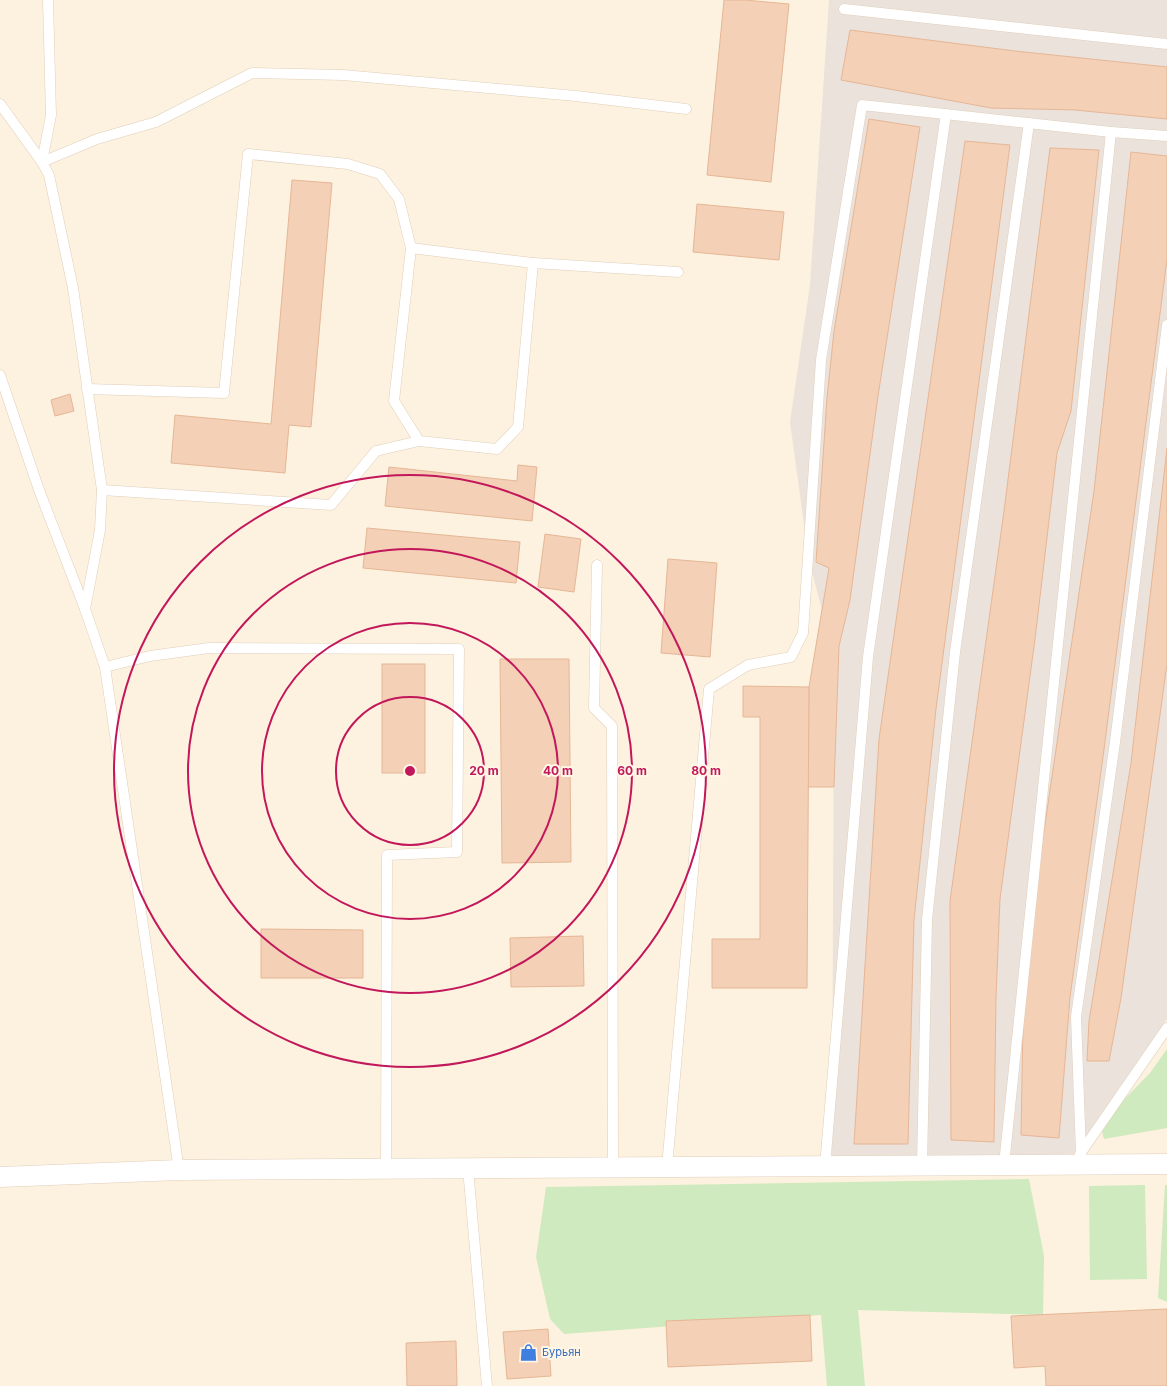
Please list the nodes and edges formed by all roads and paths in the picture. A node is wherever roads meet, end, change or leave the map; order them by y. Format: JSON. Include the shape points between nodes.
{"nodes":[{"id":1,"x":48,"y":0,"type":"edge"},
{"id":2,"x":844,"y":9,"type":"dead end"},
{"id":3,"x":1167,"y":44,"type":"edge"},
{"id":4,"x":0,"y":104,"type":"edge"},
{"id":5,"x":686,"y":109,"type":"dead end"},
{"id":6,"x":946,"y":114,"type":"junction"},
{"id":7,"x":1029,"y":123,"type":"junction"},
{"id":8,"x":1111,"y":132,"type":"junction"},
{"id":9,"x":1167,"y":136,"type":"edge"},
{"id":10,"x":42,"y":162,"type":"junction"},
{"id":11,"x":410,"y":248,"type":"junction"},
{"id":12,"x":533,"y":263,"type":"junction"},
{"id":13,"x":678,"y":272,"type":"dead end"},
{"id":14,"x":1167,"y":325,"type":"edge"},
{"id":15,"x":0,"y":375,"type":"edge"},
{"id":16,"x":87,"y":389,"type":"junction"},
{"id":17,"x":418,"y":441,"type":"junction"},
{"id":18,"x":102,"y":490,"type":"junction"},
{"id":19,"x":597,"y":565,"type":"dead end"},
{"id":20,"x":85,"y":609,"type":"junction"},
{"id":21,"x":105,"y":667,"type":"junction"},
{"id":22,"x":1167,"y":1028,"type":"edge"},
{"id":23,"x":1081,"y":1153,"type":"junction"},
{"id":24,"x":1167,"y":1164,"type":"edge"},
{"id":25,"x":1004,"y":1165,"type":"junction"},
{"id":26,"x":1062,"y":1165,"type":"junction"},
{"id":27,"x":826,"y":1166,"type":"junction"},
{"id":28,"x":922,"y":1166,"type":"junction"},
{"id":29,"x":667,"y":1167,"type":"junction"},
{"id":30,"x":386,"y":1168,"type":"junction"},
{"id":31,"x":468,"y":1168,"type":"junction"},
{"id":32,"x":613,"y":1168,"type":"junction"},
{"id":33,"x":179,"y":1170,"type":"junction"},
{"id":34,"x":0,"y":1177,"type":"edge"},
{"id":35,"x":487,"y":1386,"type":"edge"}],
"edges":[{"from":1,"to":10,"type":"lane","via":[[51,115]]},
{"from":2,"to":3,"type":"lane"},
{"from":4,"to":10,"type":"lane"},
{"from":5,"to":10,"type":"lane","via":[[576,96],[343,75],[252,73],[156,122],[97,139]]},
{"from":6,"to":7,"type":"lane"},
{"from":6,"to":27,"type":"lane","via":[[868,657]]},
{"from":6,"to":29,"type":"lane","via":[[862,106],[821,360],[803,633],[791,657],[748,665],[709,689]]},
{"from":7,"to":8,"type":"lane"},
{"from":7,"to":28,"type":"lane","via":[[955,652],[927,920]]},
{"from":8,"to":9,"type":"lane"},
{"from":8,"to":25,"type":"lane"},
{"from":10,"to":16,"type":"lane","via":[[52,187],[72,288]]},
{"from":11,"to":12,"type":"lane"},
{"from":11,"to":16,"type":"lane","via":[[399,199],[380,174],[348,164],[248,154],[224,393]]},
{"from":11,"to":17,"type":"lane","via":[[394,401]]},
{"from":12,"to":13,"type":"lane"},
{"from":12,"to":17,"type":"lane","via":[[518,427],[497,450]]},
{"from":14,"to":23,"type":"lane","via":[[1115,742],[1076,1017]]},
{"from":15,"to":20,"type":"lane","via":[[39,490]]},
{"from":16,"to":18,"type":"lane"},
{"from":17,"to":18,"type":"lane","via":[[376,451],[331,505]]},
{"from":18,"to":20,"type":"lane","via":[[100,530]]},
{"from":19,"to":32,"type":"lane","via":[[594,708],[612,726]]},
{"from":20,"to":21,"type":"lane"},
{"from":21,"to":30,"type":"lane","via":[[150,656],[209,648],[459,650],[457,852],[387,855]]},
{"from":21,"to":33,"type":"lane"},
{"from":22,"to":23,"type":"lane"},
{"from":23,"to":26,"type":"lane"},
{"from":24,"to":26,"type":"street"},
{"from":25,"to":26,"type":"street"},
{"from":25,"to":28,"type":"street"},
{"from":27,"to":28,"type":"street"},
{"from":27,"to":29,"type":"street"},
{"from":29,"to":32,"type":"street"},
{"from":30,"to":31,"type":"street"},
{"from":30,"to":33,"type":"street"},
{"from":31,"to":32,"type":"street"},
{"from":31,"to":35,"type":"lane"},
{"from":33,"to":34,"type":"street"}]}
